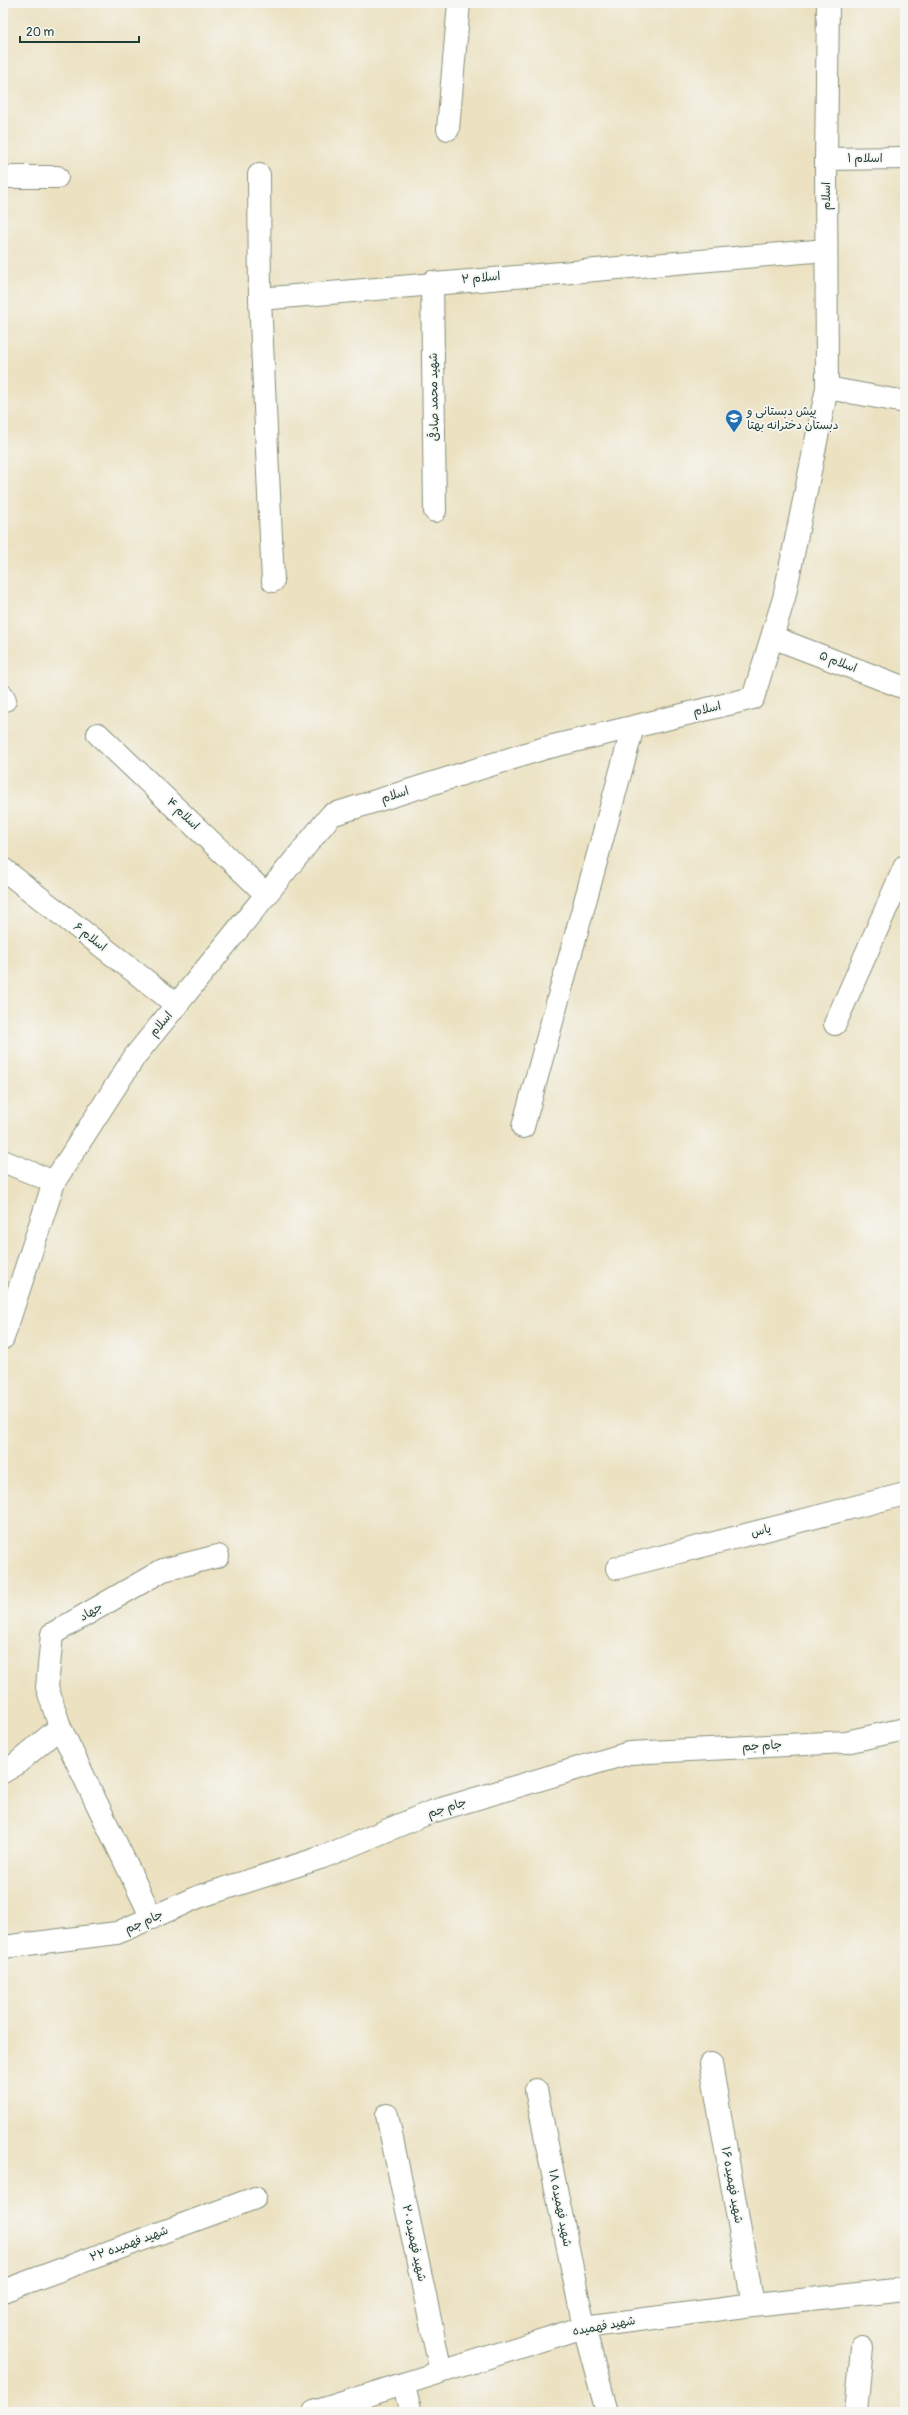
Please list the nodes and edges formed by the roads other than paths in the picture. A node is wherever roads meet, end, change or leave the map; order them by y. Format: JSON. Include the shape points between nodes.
{"nodes":[{"id":1,"x":459,"y":3,"type":"edge"},
{"id":2,"x":828,"y":3,"type":"edge"},
{"id":3,"x":448,"y":129,"type":"dead end"},
{"id":4,"x":905,"y":158,"type":"edge"},
{"id":5,"x":826,"y":159,"type":"junction"},
{"id":6,"x":259,"y":175,"type":"dead end"},
{"id":7,"x":3,"y":177,"type":"edge"},
{"id":8,"x":57,"y":177,"type":"dead end"},
{"id":9,"x":826,"y":250,"type":"junction"},
{"id":10,"x":432,"y":282,"type":"junction"},
{"id":11,"x":260,"y":299,"type":"junction"},
{"id":12,"x":827,"y":388,"type":"junction"},
{"id":13,"x":905,"y":402,"type":"edge"},
{"id":14,"x":435,"y":511,"type":"dead end"},
{"id":15,"x":273,"y":581,"type":"dead end"},
{"id":16,"x":772,"y":637,"type":"junction"},
{"id":17,"x":905,"y":688,"type":"edge"},
{"id":18,"x":633,"y":727,"type":"junction"},
{"id":19,"x":98,"y":734,"type":"dead end"},
{"id":20,"x":905,"y":866,"type":"edge"},
{"id":21,"x":3,"y":869,"type":"edge"},
{"id":22,"x":267,"y":894,"type":"junction"},
{"id":23,"x":178,"y":1005,"type":"junction"},
{"id":24,"x":835,"y":1024,"type":"dead end"},
{"id":25,"x":523,"y":1127,"type":"dead end"},
{"id":26,"x":3,"y":1161,"type":"edge"},
{"id":27,"x":54,"y":1182,"type":"junction"},
{"id":28,"x":3,"y":1338,"type":"edge"},
{"id":29,"x":905,"y":1494,"type":"edge"},
{"id":30,"x":218,"y":1556,"type":"dead end"},
{"id":31,"x":617,"y":1568,"type":"dead end"},
{"id":32,"x":60,"y":1727,"type":"junction"},
{"id":33,"x":905,"y":1729,"type":"edge"},
{"id":34,"x":3,"y":1772,"type":"edge"},
{"id":35,"x":152,"y":1918,"type":"junction"},
{"id":36,"x":3,"y":1947,"type":"edge"},
{"id":37,"x":711,"y":2064,"type":"dead end"},
{"id":38,"x":536,"y":2090,"type":"dead end"},
{"id":39,"x":388,"y":2115,"type":"dead end"},
{"id":40,"x":255,"y":2198,"type":"dead end"},
{"id":41,"x":905,"y":2289,"type":"edge"},
{"id":42,"x":3,"y":2291,"type":"edge"},
{"id":43,"x":752,"y":2305,"type":"junction"},
{"id":44,"x":584,"y":2327,"type":"junction"},
{"id":45,"x":862,"y":2348,"type":"dead end"},
{"id":46,"x":441,"y":2372,"type":"junction"},
{"id":47,"x":403,"y":2384,"type":"junction"},
{"id":48,"x":314,"y":2412,"type":"edge"},
{"id":49,"x":411,"y":2412,"type":"edge"},
{"id":50,"x":607,"y":2412,"type":"edge"},
{"id":51,"x":856,"y":2412,"type":"edge"}],
"edges":[{"from":1,"to":3,"type":"street"},
{"from":2,"to":5,"type":"street","name":"اسلام"},
{"from":4,"to":5,"type":"street","name":"اسلام ۱"},
{"from":5,"to":9,"type":"street","name":"اسلام"},
{"from":6,"to":11,"type":"street"},
{"from":7,"to":8,"type":"street"},
{"from":9,"to":10,"type":"street","name":"اسلام ۲"},
{"from":9,"to":12,"type":"street","name":"اسلام"},
{"from":10,"to":11,"type":"street","name":"اسلام ۲"},
{"from":10,"to":14,"type":"street","name":"شهید محمد صادقی"},
{"from":11,"to":15,"type":"street"},
{"from":12,"to":13,"type":"street"},
{"from":12,"to":16,"type":"street","name":"اسلام","via":[[784,598]]},
{"from":16,"to":17,"type":"street","name":"اسلام ۵"},
{"from":16,"to":18,"type":"street","name":"اسلام","via":[[753,698]]},
{"from":18,"to":22,"type":"street","name":"اسلام","via":[[545,748],[331,815]]},
{"from":18,"to":25,"type":"street"},
{"from":19,"to":22,"type":"street","name":"اسلام ۴"},
{"from":20,"to":24,"type":"street"},
{"from":21,"to":23,"type":"street","name":"اسلام ۶"},
{"from":22,"to":23,"type":"street","name":"اسلام"},
{"from":23,"to":27,"type":"street","name":"اسلام","via":[[135,1056]]},
{"from":26,"to":27,"type":"street"},
{"from":27,"to":28,"type":"street","name":"اسلام"},
{"from":29,"to":31,"type":"street","name":"یاس"},
{"from":30,"to":32,"type":"street","name":"جهاد","via":[[163,1570],[52,1634],[47,1687]]},
{"from":32,"to":34,"type":"street"},
{"from":32,"to":35,"type":"street","name":"جهاد"},
{"from":33,"to":35,"type":"street","name":"جام جم","via":[[846,1742],[629,1753],[430,1812],[323,1857],[198,1898]]},
{"from":35,"to":36,"type":"street","name":"جام جم","via":[[117,1934]]},
{"from":37,"to":43,"type":"street","name":"شهید فهمیده ۱۶"},
{"from":38,"to":44,"type":"street","name":"شهید فهمیده ۱۸"},
{"from":39,"to":46,"type":"street","name":"شهید فهمیده ۲۰"},
{"from":40,"to":42,"type":"street","name":"شهید فهمیده ۲۲"},
{"from":41,"to":43,"type":"street","name":"شهید فهمیده"},
{"from":43,"to":44,"type":"street","name":"شهید فهمیده"},
{"from":44,"to":46,"type":"street","name":"شهید فهمیده"},
{"from":44,"to":50,"type":"street","name":"شهید فهمیده ۱۸"},
{"from":45,"to":51,"type":"street"},
{"from":46,"to":47,"type":"street","name":"شهید فهمیده"},
{"from":47,"to":48,"type":"street","name":"شهید فهمیده"},
{"from":47,"to":49,"type":"street"}]}
